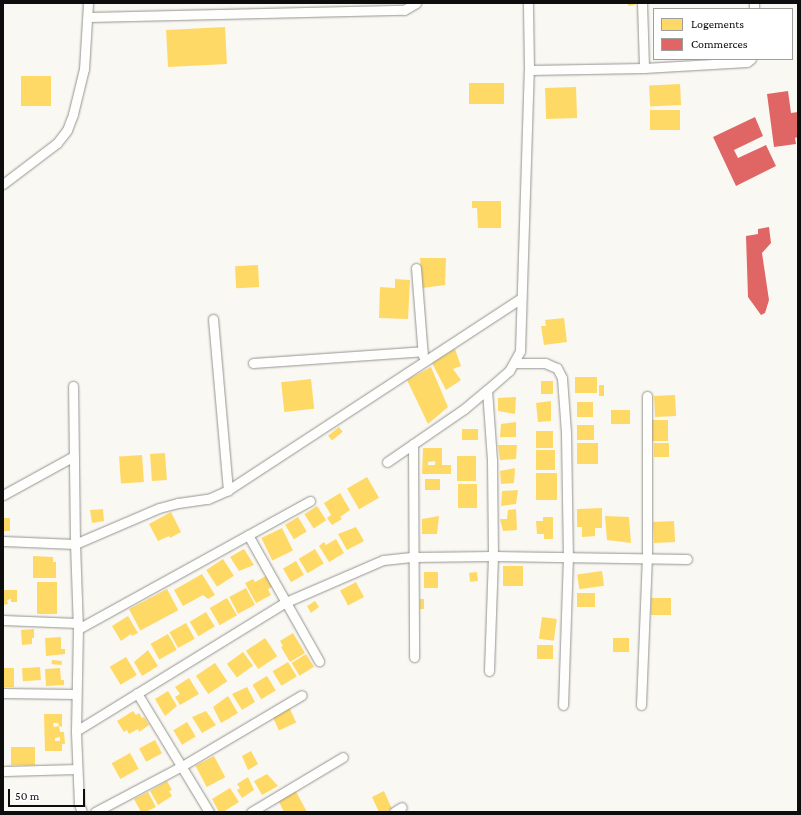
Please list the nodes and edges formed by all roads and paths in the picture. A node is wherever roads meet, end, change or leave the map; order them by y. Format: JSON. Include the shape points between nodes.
{"nodes":[{"id":1,"x":88,"y":3,"type":"edge"},
{"id":2,"x":416,"y":3,"type":"edge"},
{"id":3,"x":528,"y":3,"type":"edge"},
{"id":4,"x":642,"y":3,"type":"edge"},
{"id":5,"x":89,"y":17,"type":"junction"},
{"id":6,"x":750,"y":60,"type":"edge"},
{"id":7,"x":644,"y":68,"type":"junction"},
{"id":8,"x":529,"y":70,"type":"junction"},
{"id":9,"x":3,"y":184,"type":"edge"},
{"id":10,"x":416,"y":268,"type":"dead end"},
{"id":11,"x":521,"y":298,"type":"junction"},
{"id":12,"x":213,"y":319,"type":"dead end"},
{"id":13,"x":423,"y":351,"type":"junction"},
{"id":14,"x":424,"y":362,"type":"junction"},
{"id":15,"x":515,"y":362,"type":"junction"},
{"id":16,"x":253,"y":364,"type":"dead end"},
{"id":17,"x":73,"y":386,"type":"dead end"},
{"id":18,"x":487,"y":390,"type":"junction"},
{"id":19,"x":647,"y":396,"type":"dead end"},
{"id":20,"x":413,"y":444,"type":"junction"},
{"id":21,"x":74,"y":456,"type":"junction"},
{"id":22,"x":387,"y":462,"type":"dead end"},
{"id":23,"x":228,"y":490,"type":"junction"},
{"id":24,"x":3,"y":495,"type":"edge"},
{"id":25,"x":310,"y":501,"type":"dead end"},
{"id":26,"x":248,"y":535,"type":"junction"},
{"id":27,"x":3,"y":541,"type":"edge"},
{"id":28,"x":75,"y":544,"type":"junction"},
{"id":29,"x":493,"y":556,"type":"junction"},
{"id":30,"x":568,"y":556,"type":"junction"},
{"id":31,"x":414,"y":557,"type":"junction"},
{"id":32,"x":647,"y":558,"type":"junction"},
{"id":33,"x":686,"y":559,"type":"dead end"},
{"id":34,"x":286,"y":602,"type":"junction"},
{"id":35,"x":3,"y":620,"type":"edge"},
{"id":36,"x":78,"y":626,"type":"junction"},
{"id":37,"x":414,"y":657,"type":"dead end"},
{"id":38,"x":319,"y":661,"type":"dead end"},
{"id":39,"x":489,"y":671,"type":"dead end"},
{"id":40,"x":3,"y":693,"type":"edge"},
{"id":41,"x":137,"y":693,"type":"junction"},
{"id":42,"x":75,"y":694,"type":"junction"},
{"id":43,"x":302,"y":695,"type":"dead end"},
{"id":44,"x":641,"y":705,"type":"dead end"},
{"id":45,"x":563,"y":706,"type":"dead end"},
{"id":46,"x":76,"y":731,"type":"junction"},
{"id":47,"x":343,"y":757,"type":"dead end"},
{"id":48,"x":182,"y":766,"type":"junction"},
{"id":49,"x":78,"y":769,"type":"junction"},
{"id":50,"x":5,"y":771,"type":"dead end"},
{"id":51,"x":82,"y":812,"type":"edge"},
{"id":52,"x":95,"y":812,"type":"edge"},
{"id":53,"x":209,"y":812,"type":"edge"},
{"id":54,"x":251,"y":812,"type":"edge"}],
"edges":[{"from":1,"to":5,"type":"street"},
{"from":2,"to":5,"type":"street","via":[[404,10]]},
{"from":3,"to":8,"type":"street"},
{"from":4,"to":7,"type":"street"},
{"from":5,"to":9,"type":"street","via":[[84,68],[67,130],[57,143]]},
{"from":6,"to":7,"type":"street"},
{"from":7,"to":8,"type":"street"},
{"from":8,"to":11,"type":"street"},
{"from":10,"to":13,"type":"street"},
{"from":11,"to":14,"type":"street"},
{"from":11,"to":15,"type":"street","via":[[520,351]]},
{"from":12,"to":23,"type":"street"},
{"from":13,"to":14,"type":"street"},
{"from":13,"to":16,"type":"street"},
{"from":14,"to":23,"type":"street"},
{"from":15,"to":18,"type":"street","via":[[509,371]]},
{"from":15,"to":30,"type":"street","via":[[545,364],[557,368],[562,378],[566,433]]},
{"from":17,"to":21,"type":"street"},
{"from":18,"to":20,"type":"street"},
{"from":18,"to":29,"type":"street","via":[[492,460]]},
{"from":19,"to":32,"type":"street"},
{"from":20,"to":22,"type":"street"},
{"from":20,"to":31,"type":"street"},
{"from":21,"to":24,"type":"street"},
{"from":21,"to":28,"type":"street"},
{"from":23,"to":28,"type":"street","via":[[208,499],[159,508]]},
{"from":25,"to":26,"type":"street"},
{"from":26,"to":34,"type":"street"},
{"from":26,"to":36,"type":"street"},
{"from":27,"to":28,"type":"street"},
{"from":28,"to":36,"type":"street"},
{"from":29,"to":30,"type":"street"},
{"from":29,"to":31,"type":"street"},
{"from":29,"to":39,"type":"street"},
{"from":30,"to":32,"type":"street"},
{"from":30,"to":45,"type":"street"},
{"from":31,"to":34,"type":"street","via":[[383,560]]},
{"from":31,"to":37,"type":"street"},
{"from":32,"to":33,"type":"street"},
{"from":32,"to":44,"type":"street"},
{"from":34,"to":38,"type":"street"},
{"from":34,"to":41,"type":"street"},
{"from":35,"to":36,"type":"street"},
{"from":36,"to":42,"type":"street"},
{"from":40,"to":42,"type":"street"},
{"from":41,"to":46,"type":"street"},
{"from":41,"to":48,"type":"street"},
{"from":42,"to":46,"type":"street"},
{"from":43,"to":48,"type":"street"},
{"from":46,"to":49,"type":"street"},
{"from":47,"to":54,"type":"street"},
{"from":48,"to":52,"type":"street"},
{"from":48,"to":53,"type":"street"},
{"from":49,"to":50,"type":"street"},
{"from":49,"to":51,"type":"street","via":[[79,804]]}]}
